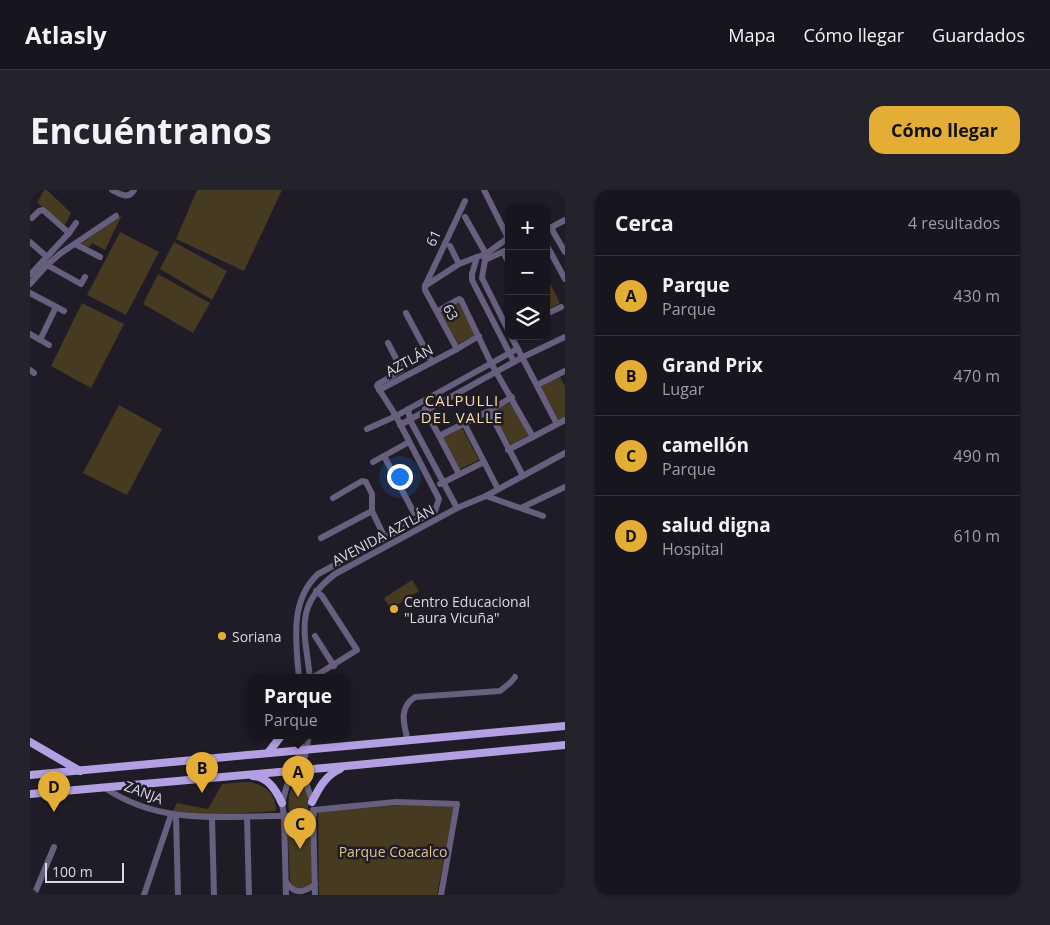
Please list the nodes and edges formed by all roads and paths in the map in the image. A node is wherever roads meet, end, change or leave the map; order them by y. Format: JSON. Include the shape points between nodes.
{"nodes":[{"id":1,"x":112,"y":190,"type":"edge"},
{"id":2,"x":134,"y":190,"type":"edge"},
{"id":3,"x":484,"y":190,"type":"edge"},
{"id":4,"x":465,"y":201,"type":"dead end"},
{"id":5,"x":116,"y":216,"type":"dead end"},
{"id":6,"x":465,"y":217,"type":"dead end"},
{"id":7,"x":32,"y":218,"type":"dead end"},
{"id":8,"x":565,"y":220,"type":"edge"},
{"id":9,"x":76,"y":223,"type":"dead end"},
{"id":10,"x":550,"y":228,"type":"edge"},
{"id":11,"x":550,"y":230,"type":"edge"},
{"id":12,"x":69,"y":233,"type":"junction"},
{"id":13,"x":30,"y":242,"type":"edge"},
{"id":14,"x":75,"y":244,"type":"junction"},
{"id":15,"x":450,"y":246,"type":"dead end"},
{"id":16,"x":56,"y":247,"type":"junction"},
{"id":17,"x":549,"y":250,"type":"edge"},
{"id":18,"x":505,"y":251,"type":"edge"},
{"id":19,"x":565,"y":252,"type":"edge"},
{"id":20,"x":61,"y":253,"type":"junction"},
{"id":21,"x":46,"y":256,"type":"junction"},
{"id":22,"x":100,"y":257,"type":"dead end"},
{"id":23,"x":477,"y":257,"type":"junction"},
{"id":24,"x":486,"y":257,"type":"junction"},
{"id":25,"x":459,"y":264,"type":"junction"},
{"id":26,"x":47,"y":265,"type":"junction"},
{"id":27,"x":30,"y":275,"type":"edge"},
{"id":28,"x":85,"y":277,"type":"dead end"},
{"id":29,"x":565,"y":278,"type":"edge"},
{"id":30,"x":30,"y":284,"type":"edge"},
{"id":31,"x":426,"y":286,"type":"junction"},
{"id":32,"x":30,"y":293,"type":"edge"},
{"id":33,"x":56,"y":307,"type":"junction"},
{"id":34,"x":561,"y":307,"type":"dead end"},
{"id":35,"x":441,"y":309,"type":"dead end"},
{"id":36,"x":64,"y":311,"type":"dead end"},
{"id":37,"x":550,"y":312,"type":"edge"},
{"id":38,"x":406,"y":313,"type":"dead end"},
{"id":39,"x":505,"y":324,"type":"edge"},
{"id":40,"x":30,"y":334,"type":"edge"},
{"id":41,"x":479,"y":336,"type":"junction"},
{"id":42,"x":565,"y":337,"type":"edge"},
{"id":43,"x":40,"y":340,"type":"junction"},
{"id":44,"x":513,"y":340,"type":"edge"},
{"id":45,"x":388,"y":343,"type":"dead end"},
{"id":46,"x":49,"y":345,"type":"dead end"},
{"id":47,"x":457,"y":349,"type":"junction"},
{"id":48,"x":517,"y":349,"type":"junction"},
{"id":49,"x":509,"y":354,"type":"junction"},
{"id":50,"x":523,"y":357,"type":"junction"},
{"id":51,"x":432,"y":362,"type":"junction"},
{"id":52,"x":514,"y":362,"type":"junction"},
{"id":53,"x":491,"y":363,"type":"junction"},
{"id":54,"x":496,"y":372,"type":"junction"},
{"id":55,"x":564,"y":374,"type":"edge"},
{"id":56,"x":537,"y":385,"type":"junction"},
{"id":57,"x":379,"y":390,"type":"junction"},
{"id":58,"x":512,"y":398,"type":"junction"},
{"id":59,"x":420,"y":403,"type":"junction"},
{"id":60,"x":408,"y":409,"type":"junction"},
{"id":61,"x":426,"y":411,"type":"junction"},
{"id":62,"x":489,"y":411,"type":"junction"},
{"id":63,"x":396,"y":416,"type":"junction"},
{"id":64,"x":410,"y":420,"type":"junction"},
{"id":65,"x":565,"y":420,"type":"edge"},
{"id":66,"x":464,"y":423,"type":"junction"},
{"id":67,"x":557,"y":424,"type":"junction"},
{"id":68,"x":400,"y":425,"type":"junction"},
{"id":69,"x":367,"y":429,"type":"dead end"},
{"id":70,"x":439,"y":436,"type":"junction"},
{"id":71,"x":533,"y":437,"type":"junction"},
{"id":72,"x":409,"y":442,"type":"junction"},
{"id":73,"x":508,"y":450,"type":"junction"},
{"id":74,"x":565,"y":453,"type":"edge"},
{"id":75,"x":384,"y":456,"type":"junction"},
{"id":76,"x":373,"y":462,"type":"dead end"},
{"id":77,"x":484,"y":462,"type":"junction"},
{"id":78,"x":459,"y":474,"type":"junction"},
{"id":79,"x":523,"y":476,"type":"junction"},
{"id":80,"x":443,"y":483,"type":"junction"},
{"id":81,"x":433,"y":487,"type":"junction"},
{"id":82,"x":565,"y":487,"type":"edge"},
{"id":83,"x":498,"y":489,"type":"junction"},
{"id":84,"x":486,"y":496,"type":"junction"},
{"id":85,"x":333,"y":498,"type":"dead end"},
{"id":86,"x":457,"y":508,"type":"junction"},
{"id":87,"x":521,"y":508,"type":"junction"},
{"id":88,"x":372,"y":511,"type":"junction"},
{"id":89,"x":414,"y":513,"type":"dead end"},
{"id":90,"x":426,"y":516,"type":"junction"},
{"id":91,"x":543,"y":516,"type":"dead end"},
{"id":92,"x":430,"y":524,"type":"junction"},
{"id":93,"x":321,"y":538,"type":"dead end"},
{"id":94,"x":385,"y":538,"type":"junction"},
{"id":95,"x":316,"y":591,"type":"junction"},
{"id":96,"x":315,"y":636,"type":"dead end"},
{"id":97,"x":334,"y":666,"type":"junction"},
{"id":98,"x":300,"y":674,"type":"edge"},
{"id":99,"x":311,"y":674,"type":"edge"},
{"id":100,"x":319,"y":674,"type":"edge"},
{"id":101,"x":515,"y":677,"type":"dead end"},
{"id":102,"x":565,"y":726,"type":"edge"},
{"id":103,"x":279,"y":739,"type":"edge"},
{"id":104,"x":302,"y":739,"type":"edge"},
{"id":105,"x":308,"y":739,"type":"edge"},
{"id":106,"x":408,"y":741,"type":"junction"},
{"id":107,"x":31,"y":742,"type":"edge"},
{"id":108,"x":565,"y":744,"type":"edge"},
{"id":109,"x":304,"y":751,"type":"junction"},
{"id":110,"x":268,"y":753,"type":"junction"},
{"id":111,"x":346,"y":766,"type":"junction"},
{"id":112,"x":80,"y":771,"type":"junction"},
{"id":113,"x":294,"y":771,"type":"junction"},
{"id":114,"x":303,"y":772,"type":"junction"},
{"id":115,"x":30,"y":775,"type":"edge"},
{"id":116,"x":241,"y":775,"type":"junction"},
{"id":117,"x":105,"y":788,"type":"junction"},
{"id":118,"x":30,"y":794,"type":"edge"},
{"id":119,"x":282,"y":803,"type":"junction"},
{"id":120,"x":313,"y":809,"type":"junction"},
{"id":121,"x":174,"y":815,"type":"junction"},
{"id":122,"x":284,"y":816,"type":"junction"},
{"id":123,"x":247,"y":817,"type":"junction"},
{"id":124,"x":212,"y":818,"type":"junction"},
{"id":125,"x":54,"y":847,"type":"dead end"},
{"id":126,"x":286,"y":881,"type":"junction"},
{"id":127,"x":315,"y":884,"type":"junction"},
{"id":128,"x":34,"y":895,"type":"edge"},
{"id":129,"x":144,"y":895,"type":"edge"},
{"id":130,"x":178,"y":895,"type":"edge"},
{"id":131,"x":214,"y":895,"type":"edge"},
{"id":132,"x":249,"y":895,"type":"edge"},
{"id":133,"x":286,"y":895,"type":"edge"},
{"id":134,"x":316,"y":895,"type":"edge"},
{"id":135,"x":441,"y":895,"type":"edge"}],
"edges":[{"from":1,"to":2,"type":"street","via":[[128,196]]},
{"from":3,"to":24,"type":"street","via":[[508,238]]},
{"from":4,"to":31,"type":"street","name":"61"},
{"from":5,"to":14,"type":"street"},
{"from":6,"to":24,"type":"street"},
{"from":7,"to":12,"type":"street","via":[[43,210]]},
{"from":8,"to":10,"type":"street"},
{"from":9,"to":12,"type":"street"},
{"from":11,"to":19,"type":"street"},
{"from":12,"to":16,"type":"street"},
{"from":13,"to":21,"type":"street"},
{"from":14,"to":20,"type":"street"},
{"from":14,"to":22,"type":"street"},
{"from":15,"to":25,"type":"street"},
{"from":16,"to":20,"type":"street"},
{"from":16,"to":21,"type":"street"},
{"from":17,"to":29,"type":"street"},
{"from":18,"to":24,"type":"street"},
{"from":20,"to":26,"type":"street"},
{"from":21,"to":27,"type":"street"},
{"from":23,"to":24,"type":"street"},
{"from":23,"to":25,"type":"street"},
{"from":23,"to":49,"type":"street","via":[[472,280]]},
{"from":24,"to":39,"type":"street","via":[[482,278]]},
{"from":25,"to":31,"type":"street"},
{"from":26,"to":28,"type":"street","via":[[82,284]]},
{"from":26,"to":30,"type":"street"},
{"from":31,"to":47,"type":"street","name":"63","via":[[425,290]]},
{"from":32,"to":33,"type":"street"},
{"from":33,"to":36,"type":"street"},
{"from":33,"to":43,"type":"street"},
{"from":34,"to":37,"type":"street"},
{"from":35,"to":41,"type":"street","via":[[460,299]]},
{"from":38,"to":51,"type":"street"},
{"from":40,"to":43,"type":"street"},
{"from":41,"to":47,"type":"street","name":"AZTLÁN"},
{"from":41,"to":53,"type":"street"},
{"from":42,"to":50,"type":"street"},
{"from":43,"to":46,"type":"street"},
{"from":44,"to":48,"type":"street"},
{"from":45,"to":57,"type":"street","via":[[402,370],[378,384]]},
{"from":47,"to":51,"type":"street","name":"AZTLÁN"},
{"from":48,"to":49,"type":"street"},
{"from":48,"to":50,"type":"street"},
{"from":49,"to":52,"type":"street"},
{"from":49,"to":53,"type":"street"},
{"from":50,"to":52,"type":"street"},
{"from":50,"to":56,"type":"street"},
{"from":51,"to":57,"type":"street","name":"AZTLÁN"},
{"from":52,"to":54,"type":"street"},
{"from":53,"to":54,"type":"street"},
{"from":53,"to":59,"type":"street"},
{"from":54,"to":58,"type":"street"},
{"from":54,"to":61,"type":"street"},
{"from":55,"to":56,"type":"street"},
{"from":56,"to":67,"type":"street"},
{"from":57,"to":63,"type":"street","name":"AZTLÁN"},
{"from":58,"to":62,"type":"street"},
{"from":58,"to":71,"type":"street"},
{"from":59,"to":60,"type":"street"},
{"from":59,"to":61,"type":"street"},
{"from":60,"to":63,"type":"street"},
{"from":60,"to":64,"type":"street"},
{"from":61,"to":64,"type":"street"},
{"from":61,"to":70,"type":"street"},
{"from":62,"to":66,"type":"street"},
{"from":62,"to":73,"type":"street"},
{"from":63,"to":68,"type":"street","name":"AVENIDA AZTLÁN"},
{"from":63,"to":69,"type":"street"},
{"from":64,"to":68,"type":"street"},
{"from":64,"to":80,"type":"street"},
{"from":65,"to":67,"type":"street"},
{"from":66,"to":70,"type":"street"},
{"from":66,"to":77,"type":"street"},
{"from":67,"to":71,"type":"street"},
{"from":68,"to":72,"type":"street","name":"AVENIDA AZTLÁN"},
{"from":70,"to":78,"type":"street"},
{"from":71,"to":73,"type":"street"},
{"from":72,"to":75,"type":"street"},
{"from":72,"to":81,"type":"street","name":"AVENIDA AZTLÁN"},
{"from":73,"to":79,"type":"street"},
{"from":74,"to":79,"type":"street","name":"AVENIDA AZTLÁN"},
{"from":75,"to":76,"type":"street"},
{"from":75,"to":89,"type":"street"},
{"from":77,"to":78,"type":"street"},
{"from":77,"to":83,"type":"street"},
{"from":78,"to":80,"type":"street"},
{"from":79,"to":83,"type":"street","name":"AVENIDA AZTLÁN"},
{"from":80,"to":81,"type":"street"},
{"from":80,"to":86,"type":"street"},
{"from":81,"to":90,"type":"street","name":"AVENIDA AZTLÁN","via":[[439,499],[438,506]]},
{"from":82,"to":87,"type":"street"},
{"from":83,"to":84,"type":"street","name":"AVENIDA AZTLÁN"},
{"from":84,"to":86,"type":"street","name":"AVENIDA AZTLÁN"},
{"from":84,"to":87,"type":"street"},
{"from":85,"to":88,"type":"street","via":[[364,481],[372,494]]},
{"from":86,"to":92,"type":"street","name":"AVENIDA AZTLÁN"},
{"from":87,"to":91,"type":"street"},
{"from":88,"to":93,"type":"street"},
{"from":88,"to":94,"type":"street"},
{"from":90,"to":92,"type":"street"},
{"from":90,"to":94,"type":"street","name":"AVENIDA AZTLÁN"},
{"from":92,"to":95,"type":"street","name":"AVENIDA AZTLÁN","via":[[336,574]]},
{"from":94,"to":98,"type":"street","name":"AVENIDA AZTLÁN","via":[[318,574],[306,589],[300,602],[295,632]]},
{"from":95,"to":97,"type":"street","via":[[357,650]]},
{"from":95,"to":99,"type":"street","name":"AVENIDA AZTLÁN","via":[[308,604],[305,620]]},
{"from":96,"to":97,"type":"street"},
{"from":97,"to":100,"type":"street"},
{"from":101,"to":106,"type":"street","via":[[500,691],[415,697],[404,709]]},
{"from":102,"to":106,"type":"main road"},
{"from":103,"to":110,"type":"main road"},
{"from":104,"to":109,"type":"street"},
{"from":105,"to":109,"type":"street"},
{"from":106,"to":109,"type":"main road"},
{"from":107,"to":112,"type":"main road"},
{"from":108,"to":111,"type":"main road"},
{"from":109,"to":110,"type":"main road"},
{"from":109,"to":113,"type":"street"},
{"from":109,"to":114,"type":"street"},
{"from":110,"to":112,"type":"main road"},
{"from":111,"to":114,"type":"main road"},
{"from":111,"to":120,"type":"main road","via":[[325,779]]},
{"from":112,"to":115,"type":"main road"},
{"from":113,"to":114,"type":"main road"},
{"from":113,"to":116,"type":"main road"},
{"from":113,"to":119,"type":"street"},
{"from":114,"to":120,"type":"street"},
{"from":116,"to":117,"type":"main road"},
{"from":116,"to":119,"type":"main road","via":[[258,776],[264,780],[276,791]]},
{"from":117,"to":118,"type":"main road"},
{"from":117,"to":121,"type":"street","name":"ZANJA"},
{"from":119,"to":122,"type":"street"},
{"from":120,"to":122,"type":"street","name":"ZANJA","via":[[300,816]]},
{"from":120,"to":127,"type":"street"},
{"from":120,"to":135,"type":"street","name":"ZANJA","via":[[396,802],[457,804]]},
{"from":121,"to":124,"type":"street","name":"ZANJA"},
{"from":121,"to":129,"type":"street"},
{"from":121,"to":130,"type":"street"},
{"from":122,"to":123,"type":"street","name":"ZANJA"},
{"from":122,"to":126,"type":"street"},
{"from":123,"to":124,"type":"street","name":"ZANJA"},
{"from":123,"to":132,"type":"street"},
{"from":124,"to":131,"type":"street"},
{"from":125,"to":128,"type":"street"},
{"from":126,"to":127,"type":"street","via":[[290,888],[301,892]]},
{"from":126,"to":133,"type":"street"},
{"from":127,"to":134,"type":"street"}]}
